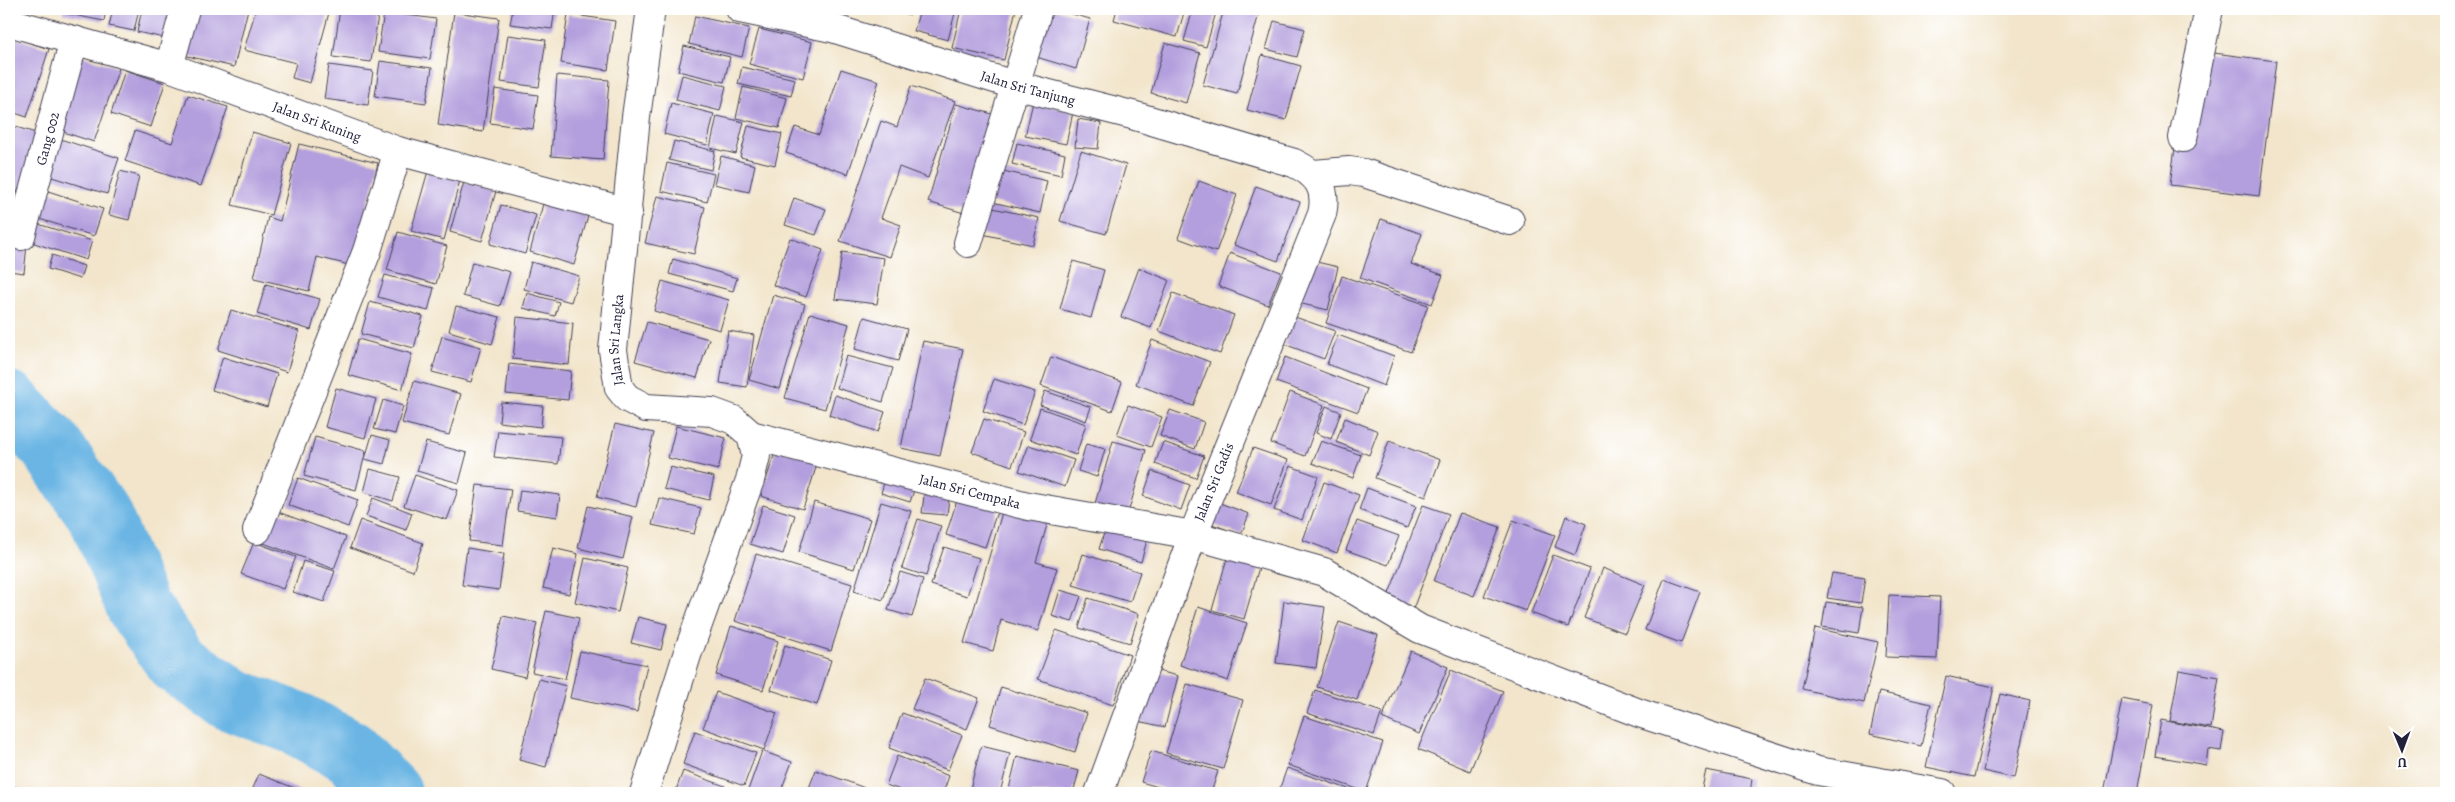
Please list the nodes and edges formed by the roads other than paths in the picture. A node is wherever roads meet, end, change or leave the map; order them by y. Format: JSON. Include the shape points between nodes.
{"nodes":[{"id":1,"x":185,"y":9,"type":"edge"},
{"id":2,"x":651,"y":9,"type":"edge"},
{"id":3,"x":740,"y":9,"type":"edge"},
{"id":4,"x":1038,"y":9,"type":"edge"},
{"id":5,"x":2210,"y":9,"type":"edge"},
{"id":6,"x":9,"y":22,"type":"edge"},
{"id":7,"x":74,"y":40,"type":"junction"},
{"id":8,"x":169,"y":67,"type":"junction"},
{"id":9,"x":1014,"y":85,"type":"junction"},
{"id":10,"x":2183,"y":138,"type":"dead end"},
{"id":11,"x":398,"y":151,"type":"junction"},
{"id":12,"x":1314,"y":174,"type":"junction"},
{"id":13,"x":628,"y":212,"type":"junction"},
{"id":14,"x":1510,"y":221,"type":"dead end"},
{"id":15,"x":21,"y":236,"type":"dead end"},
{"id":16,"x":968,"y":243,"type":"dead end"},
{"id":17,"x":751,"y":435,"type":"junction"},
{"id":18,"x":257,"y":530,"type":"dead end"},
{"id":19,"x":1193,"y":535,"type":"junction"},
{"id":20,"x":644,"y":793,"type":"edge"},
{"id":21,"x":1099,"y":793,"type":"edge"},
{"id":22,"x":1942,"y":793,"type":"edge"}],
"edges":[{"from":1,"to":8,"type":"street"},
{"from":2,"to":13,"type":"street","name":"Jalan Sri Langka","via":[[636,117]]},
{"from":3,"to":9,"type":"street","name":"Jalan Sri Tanjung","via":[[832,28]]},
{"from":4,"to":9,"type":"street"},
{"from":5,"to":10,"type":"street"},
{"from":6,"to":7,"type":"street","name":"Jalan Sri Kuning"},
{"from":7,"to":8,"type":"street","name":"Jalan Sri Kuning"},
{"from":7,"to":15,"type":"street","name":"Gang 002"},
{"from":8,"to":11,"type":"street","name":"Jalan Sri Kuning"},
{"from":9,"to":12,"type":"street","name":"Jalan Sri Tanjung","via":[[1132,115],[1294,164]]},
{"from":9,"to":16,"type":"street"},
{"from":11,"to":13,"type":"street","name":"Jalan Sri Kuning"},
{"from":11,"to":18,"type":"street","via":[[367,251]]},
{"from":12,"to":14,"type":"street","via":[[1349,171],[1364,174]]},
{"from":12,"to":19,"type":"street","name":"Jalan Sri Gadis","via":[[1323,188],[1322,214]]},
{"from":13,"to":17,"type":"street","name":"Jalan Sri Langka","via":[[614,350],[619,388],[627,398],[646,408],[712,412],[734,420]]},
{"from":17,"to":19,"type":"street","name":"Jalan Sri Cempaka","via":[[1028,506]]},
{"from":17,"to":20,"type":"street","via":[[756,456],[750,480],[687,654]]},
{"from":19,"to":21,"type":"street","name":"Jalan Sri Gadis"},
{"from":19,"to":22,"type":"street","name":"Jalan Sri Cempaka","via":[[1324,572],[1420,629],[1639,713],[1818,771]]}]}
